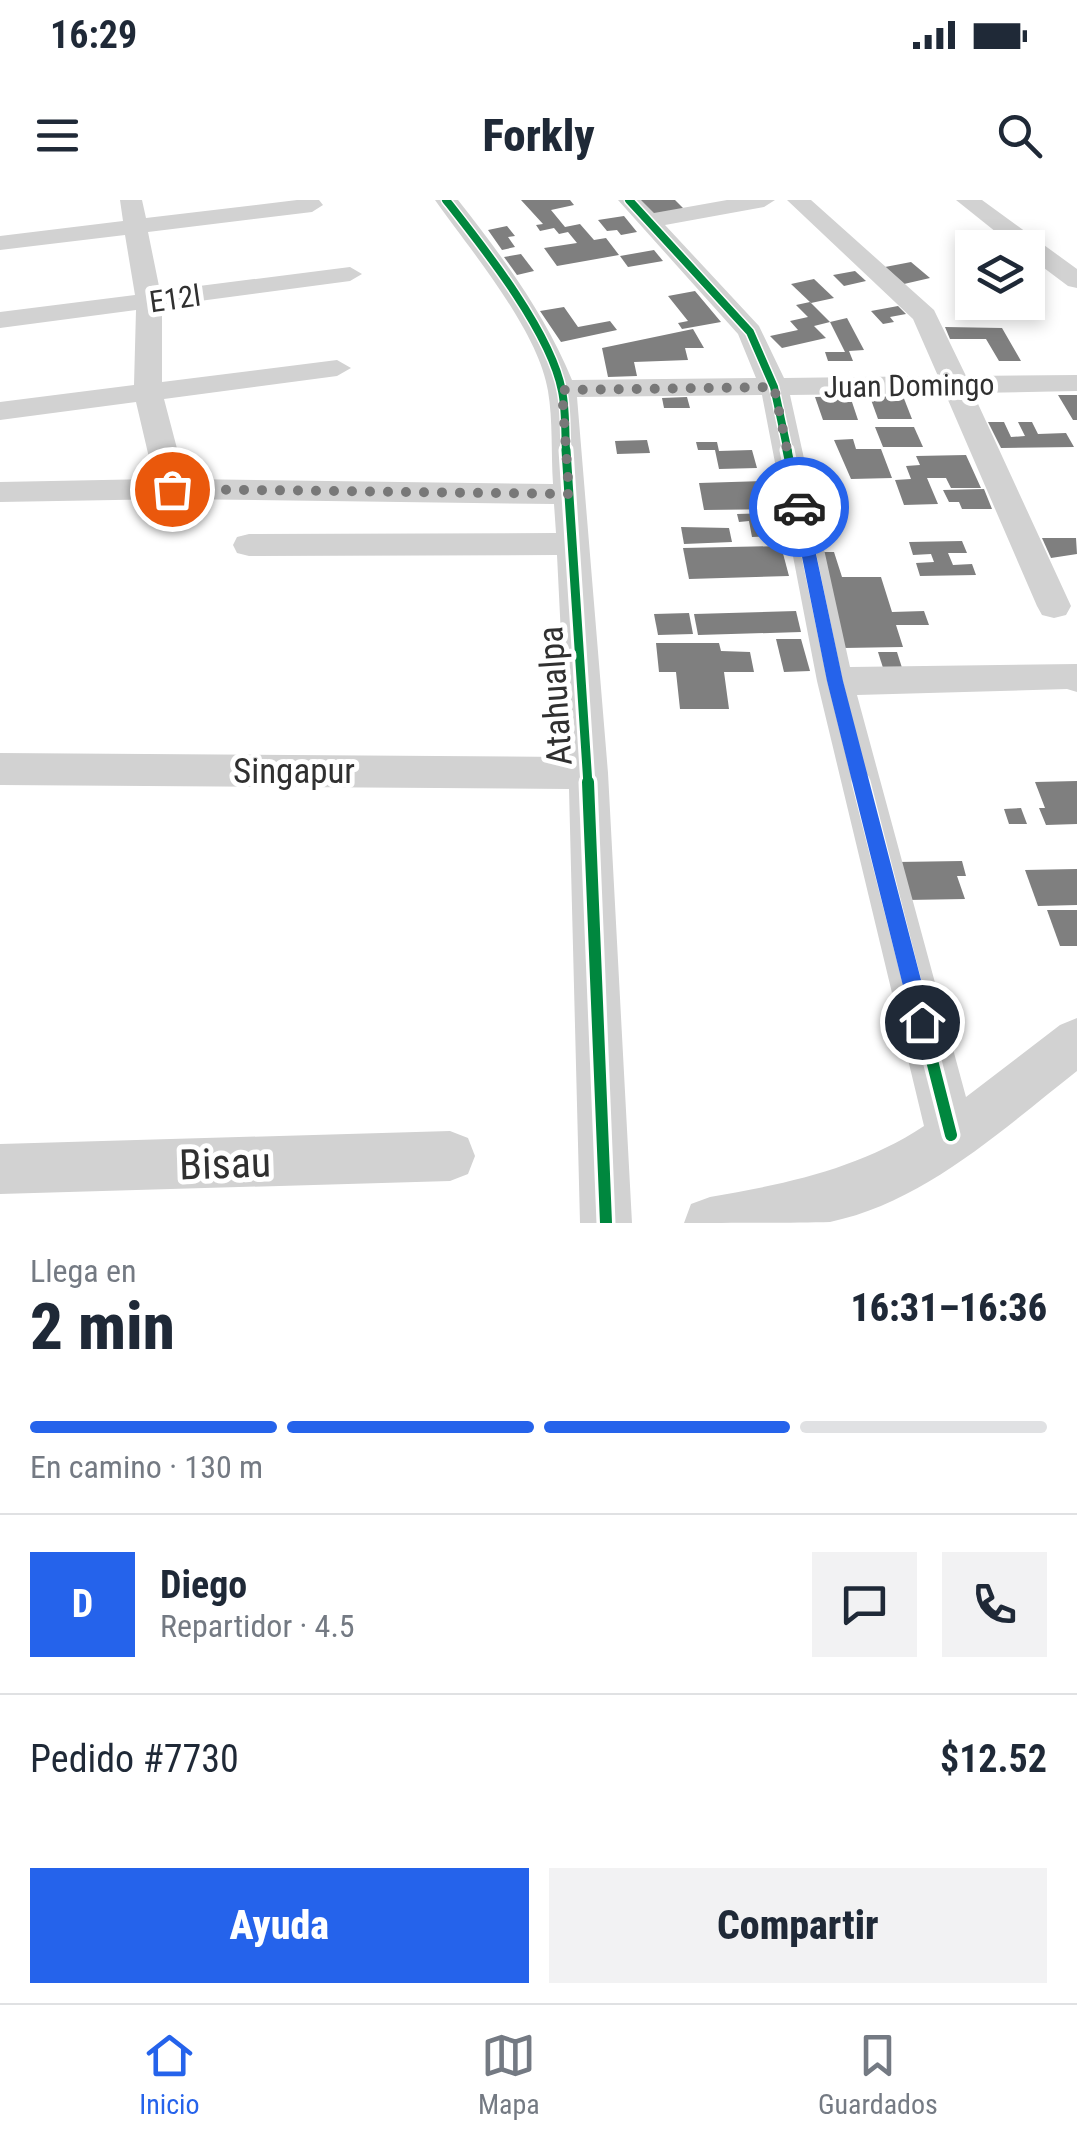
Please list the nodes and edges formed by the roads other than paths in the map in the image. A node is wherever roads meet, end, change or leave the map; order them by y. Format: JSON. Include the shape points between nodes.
{"nodes":[{"id":1,"x":446,"y":200,"type":"edge"},
{"id":2,"x":764,"y":200,"type":"edge"},
{"id":3,"x":798,"y":200,"type":"edge"},
{"id":4,"x":967,"y":200,"type":"edge"},
{"id":5,"x":312,"y":205,"type":"dead end"},
{"id":6,"x":640,"y":210,"type":"edge"},
{"id":7,"x":134,"y":213,"type":"edge"},
{"id":8,"x":0,"y":243,"type":"edge"},
{"id":9,"x":350,"y":274,"type":"dead end"},
{"id":10,"x":1077,"y":281,"type":"edge"},
{"id":11,"x":149,"y":303,"type":"junction"},
{"id":12,"x":0,"y":320,"type":"edge"},
{"id":13,"x":337,"y":368,"type":"dead end"},
{"id":14,"x":1077,"y":383,"type":"edge"},
{"id":15,"x":958,"y":386,"type":"junction"},
{"id":16,"x":774,"y":387,"type":"junction"},
{"id":17,"x":148,"y":390,"type":"junction"},
{"id":18,"x":562,"y":390,"type":"junction"},
{"id":19,"x":0,"y":412,"type":"edge"},
{"id":20,"x":172,"y":489,"type":"junction"},
{"id":21,"x":0,"y":492,"type":"edge"},
{"id":22,"x":569,"y":494,"type":"junction"},
{"id":23,"x":249,"y":544,"type":"dead end"},
{"id":24,"x":570,"y":544,"type":"junction"},
{"id":25,"x":1054,"y":606,"type":"dead end"},
{"id":26,"x":1077,"y":678,"type":"edge"},
{"id":27,"x":835,"y":681,"type":"junction"},
{"id":28,"x":0,"y":769,"type":"edge"},
{"id":29,"x":588,"y":773,"type":"junction"},
{"id":30,"x":1077,"y":1041,"type":"edge"},
{"id":31,"x":950,"y":1135,"type":"junction"},
{"id":32,"x":450,"y":1156,"type":"dead end"},
{"id":33,"x":0,"y":1169,"type":"edge"},
{"id":34,"x":606,"y":1223,"type":"edge"},
{"id":35,"x":710,"y":1223,"type":"edge"}],
"edges":[{"from":1,"to":18,"type":"street","name":"Atahualpa","via":[[544,342]]},
{"from":2,"to":6,"type":"street"},
{"from":3,"to":15,"type":"street","via":[[926,316]]},
{"from":4,"to":10,"type":"street"},
{"from":5,"to":7,"type":"street"},
{"from":6,"to":16,"type":"street","via":[[750,332]]},
{"from":7,"to":8,"type":"street"},
{"from":7,"to":11,"type":"street"},
{"from":9,"to":11,"type":"street","name":"E12l"},
{"from":11,"to":12,"type":"street","name":"E12l"},
{"from":11,"to":17,"type":"street"},
{"from":13,"to":17,"type":"street"},
{"from":14,"to":15,"type":"street","name":"Juan Domingo"},
{"from":15,"to":16,"type":"street","name":"Juan Domingo"},
{"from":15,"to":25,"type":"street"},
{"from":16,"to":18,"type":"street","name":"Juan Domingo"},
{"from":16,"to":27,"type":"street"},
{"from":17,"to":19,"type":"street"},
{"from":17,"to":20,"type":"street"},
{"from":18,"to":22,"type":"street","name":"Atahualpa"},
{"from":20,"to":21,"type":"street"},
{"from":20,"to":22,"type":"street"},
{"from":22,"to":24,"type":"street","name":"Atahualpa"},
{"from":23,"to":24,"type":"street"},
{"from":24,"to":29,"type":"street","name":"Atahualpa"},
{"from":26,"to":27,"type":"street"},
{"from":27,"to":31,"type":"street"},
{"from":28,"to":29,"type":"street","name":"Singapur"},
{"from":29,"to":34,"type":"street","name":"Atahualpa"},
{"from":30,"to":31,"type":"street"},
{"from":31,"to":35,"type":"street","via":[[884,1177],[787,1210]]},
{"from":32,"to":33,"type":"street","name":"Bisau"}]}
